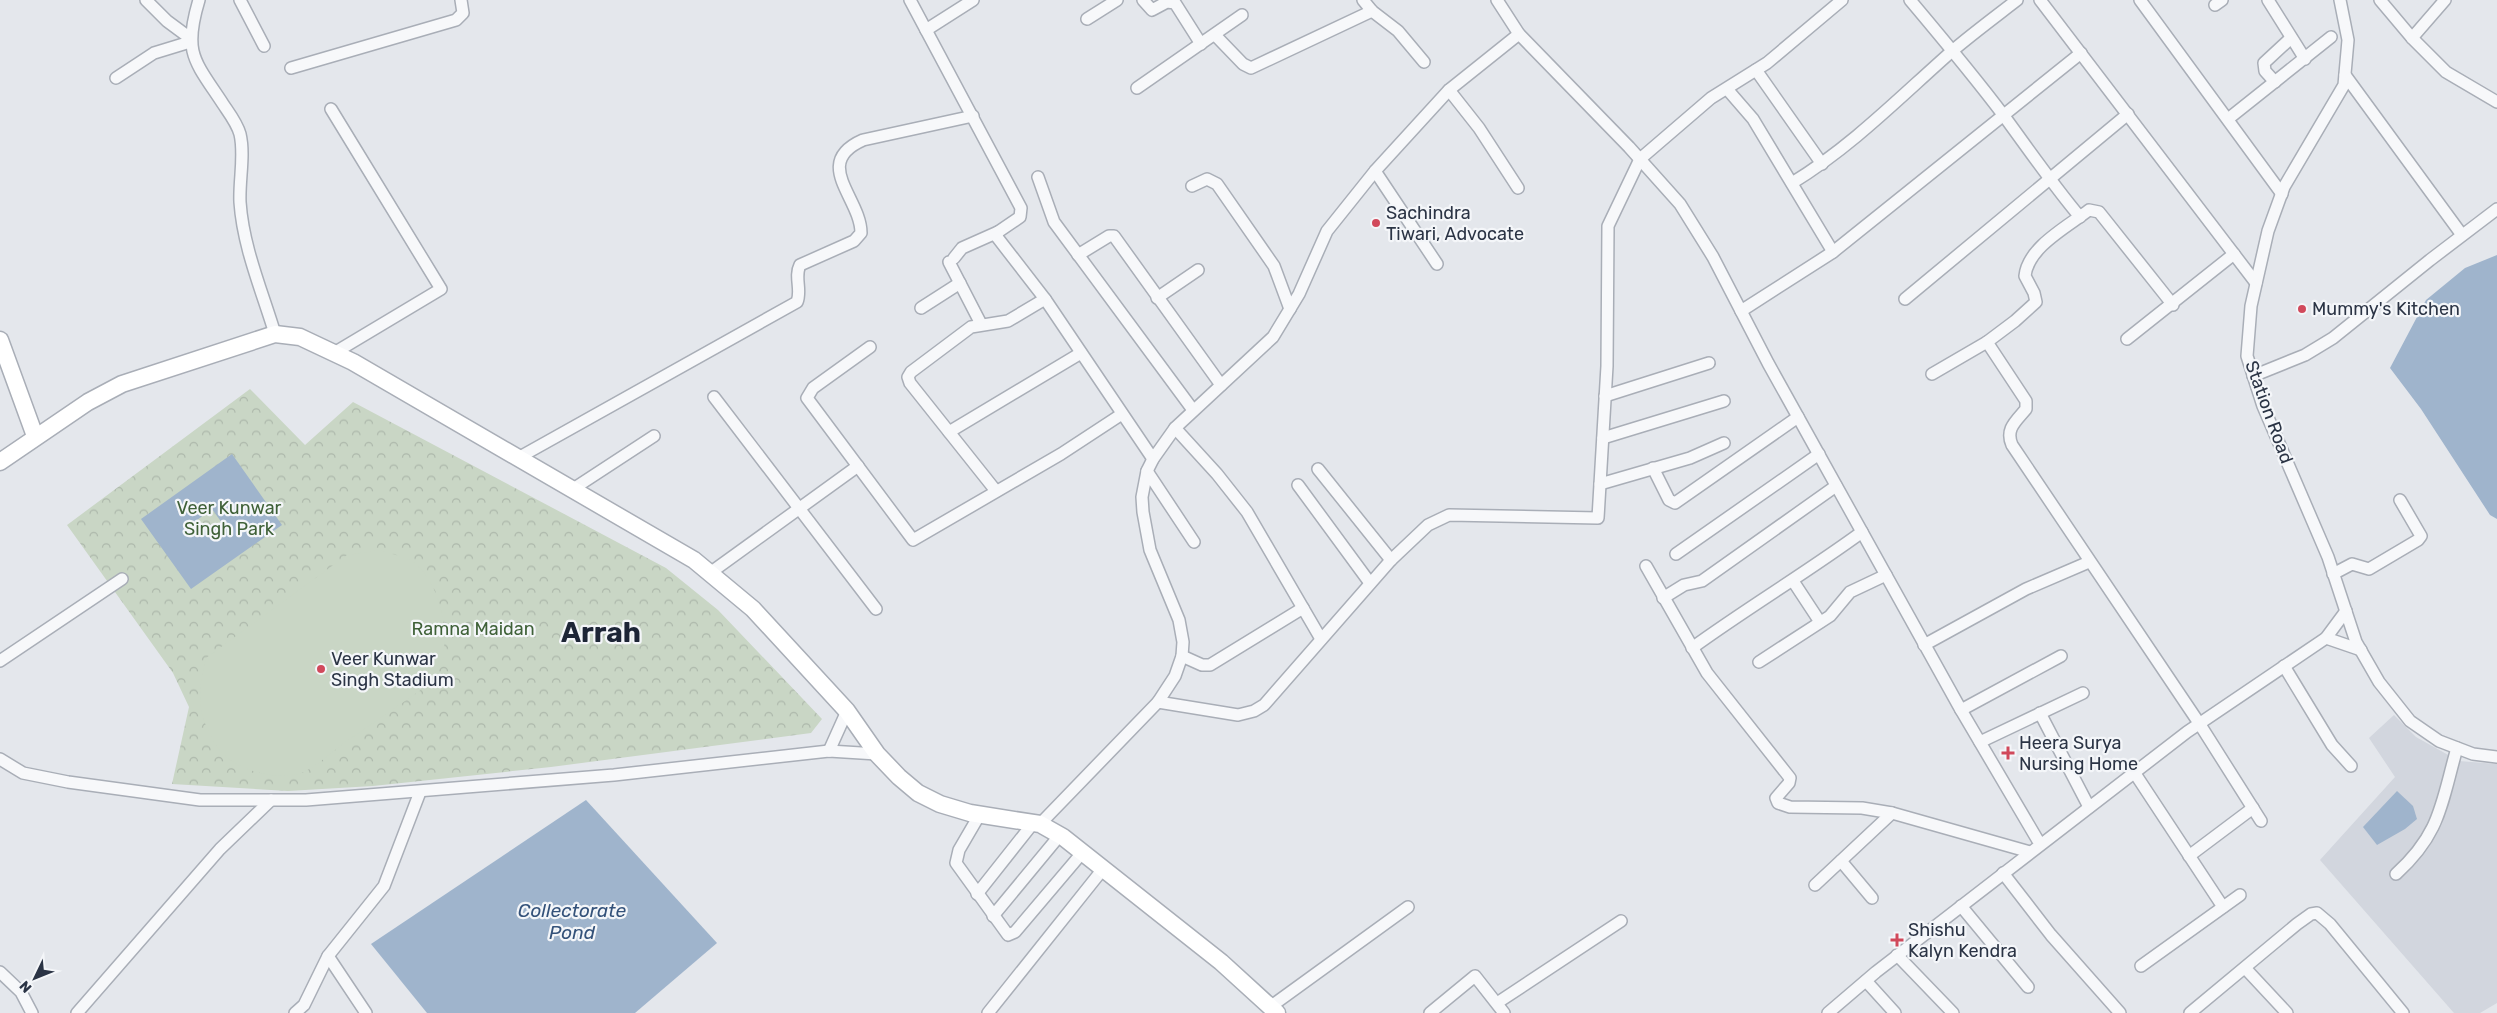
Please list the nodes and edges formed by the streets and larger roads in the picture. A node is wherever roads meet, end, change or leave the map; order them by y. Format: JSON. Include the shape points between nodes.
{"nodes":[{"id":1,"x":146,"y":0,"type":"edge"},
{"id":2,"x":199,"y":0,"type":"edge"},
{"id":3,"x":240,"y":0,"type":"edge"},
{"id":4,"x":461,"y":0,"type":"edge"},
{"id":5,"x":910,"y":0,"type":"edge"},
{"id":6,"x":973,"y":0,"type":"edge"},
{"id":7,"x":1117,"y":0,"type":"edge"},
{"id":8,"x":1143,"y":0,"type":"edge"},
{"id":9,"x":1363,"y":0,"type":"edge"},
{"id":10,"x":1497,"y":0,"type":"edge"},
{"id":11,"x":1842,"y":0,"type":"edge"},
{"id":12,"x":1910,"y":0,"type":"edge"},
{"id":13,"x":2017,"y":0,"type":"edge"},
{"id":14,"x":2040,"y":0,"type":"edge"},
{"id":15,"x":2140,"y":0,"type":"edge"},
{"id":16,"x":2268,"y":0,"type":"edge"},
{"id":17,"x":2340,"y":0,"type":"edge"},
{"id":18,"x":2380,"y":0,"type":"edge"},
{"id":19,"x":2445,"y":0,"type":"edge"},
{"id":20,"x":1372,"y":11,"type":"junction"},
{"id":21,"x":1242,"y":15,"type":"dead end"},
{"id":22,"x":1087,"y":19,"type":"dead end"},
{"id":23,"x":926,"y":30,"type":"junction"},
{"id":24,"x":1215,"y":34,"type":"junction"},
{"id":25,"x":1519,"y":34,"type":"junction"},
{"id":26,"x":2291,"y":38,"type":"junction"},
{"id":27,"x":2331,"y":38,"type":"dead end"},
{"id":28,"x":2412,"y":38,"type":"junction"},
{"id":29,"x":190,"y":40,"type":"junction"},
{"id":30,"x":1201,"y":44,"type":"junction"},
{"id":31,"x":264,"y":46,"type":"dead end"},
{"id":32,"x":1953,"y":50,"type":"junction"},
{"id":33,"x":2081,"y":53,"type":"junction"},
{"id":34,"x":2305,"y":59,"type":"junction"},
{"id":35,"x":1424,"y":62,"type":"dead end"},
{"id":36,"x":291,"y":68,"type":"dead end"},
{"id":37,"x":1756,"y":70,"type":"junction"},
{"id":38,"x":2345,"y":75,"type":"junction"},
{"id":39,"x":116,"y":78,"type":"dead end"},
{"id":40,"x":2275,"y":82,"type":"junction"},
{"id":41,"x":1137,"y":88,"type":"dead end"},
{"id":42,"x":1727,"y":89,"type":"junction"},
{"id":43,"x":1449,"y":90,"type":"junction"},
{"id":44,"x":2497,"y":102,"type":"edge"},
{"id":45,"x":331,"y":109,"type":"dead end"},
{"id":46,"x":2128,"y":114,"type":"junction"},
{"id":47,"x":973,"y":116,"type":"junction"},
{"id":48,"x":2004,"y":116,"type":"junction"},
{"id":49,"x":2228,"y":119,"type":"junction"},
{"id":50,"x":1640,"y":159,"type":"junction"},
{"id":51,"x":1822,"y":164,"type":"junction"},
{"id":52,"x":1375,"y":171,"type":"junction"},
{"id":53,"x":1038,"y":177,"type":"dead end"},
{"id":54,"x":2050,"y":181,"type":"junction"},
{"id":55,"x":1792,"y":183,"type":"junction"},
{"id":56,"x":1192,"y":186,"type":"dead end"},
{"id":57,"x":1518,"y":188,"type":"dead end"},
{"id":58,"x":2282,"y":194,"type":"junction"},
{"id":59,"x":2497,"y":209,"type":"edge"},
{"id":60,"x":2080,"y":217,"type":"junction"},
{"id":61,"x":998,"y":232,"type":"junction"},
{"id":62,"x":2462,"y":235,"type":"junction"},
{"id":63,"x":1832,"y":252,"type":"junction"},
{"id":64,"x":2234,"y":254,"type":"junction"},
{"id":65,"x":1078,"y":256,"type":"junction"},
{"id":66,"x":1437,"y":264,"type":"dead end"},
{"id":67,"x":1198,"y":270,"type":"dead end"},
{"id":68,"x":2256,"y":282,"type":"junction"},
{"id":69,"x":960,"y":283,"type":"junction"},
{"id":70,"x":1157,"y":298,"type":"junction"},
{"id":71,"x":1045,"y":299,"type":"junction"},
{"id":72,"x":1904,"y":299,"type":"dead end"},
{"id":73,"x":2173,"y":305,"type":"junction"},
{"id":74,"x":921,"y":308,"type":"dead end"},
{"id":75,"x":1290,"y":309,"type":"junction"},
{"id":76,"x":1741,"y":311,"type":"junction"},
{"id":77,"x":981,"y":324,"type":"junction"},
{"id":78,"x":275,"y":334,"type":"junction"},
{"id":79,"x":0,"y":340,"type":"edge"},
{"id":80,"x":2127,"y":340,"type":"dead end"},
{"id":81,"x":1987,"y":342,"type":"junction"},
{"id":82,"x":870,"y":347,"type":"dead end"},
{"id":83,"x":334,"y":353,"type":"junction"},
{"id":84,"x":1081,"y":353,"type":"junction"},
{"id":85,"x":1709,"y":363,"type":"dead end"},
{"id":86,"x":1932,"y":374,"type":"dead end"},
{"id":87,"x":2253,"y":376,"type":"junction"},
{"id":88,"x":1220,"y":385,"type":"junction"},
{"id":89,"x":1605,"y":396,"type":"junction"},
{"id":90,"x":714,"y":397,"type":"dead end"},
{"id":91,"x":1724,"y":401,"type":"dead end"},
{"id":92,"x":1194,"y":410,"type":"junction"},
{"id":93,"x":1122,"y":414,"type":"junction"},
{"id":94,"x":1798,"y":417,"type":"junction"},
{"id":95,"x":1175,"y":428,"type":"junction"},
{"id":96,"x":949,"y":432,"type":"junction"},
{"id":97,"x":35,"y":436,"type":"junction"},
{"id":98,"x":654,"y":436,"type":"dead end"},
{"id":99,"x":1603,"y":438,"type":"junction"},
{"id":100,"x":1724,"y":443,"type":"dead end"},
{"id":101,"x":1819,"y":454,"type":"junction"},
{"id":102,"x":518,"y":458,"type":"junction"},
{"id":103,"x":1153,"y":459,"type":"junction"},
{"id":104,"x":0,"y":462,"type":"edge"},
{"id":105,"x":858,"y":466,"type":"junction"},
{"id":106,"x":1654,"y":468,"type":"junction"},
{"id":107,"x":1318,"y":469,"type":"dead end"},
{"id":108,"x":1147,"y":471,"type":"junction"},
{"id":109,"x":1600,"y":484,"type":"junction"},
{"id":110,"x":1298,"y":485,"type":"dead end"},
{"id":111,"x":1836,"y":486,"type":"junction"},
{"id":112,"x":573,"y":489,"type":"junction"},
{"id":113,"x":996,"y":491,"type":"junction"},
{"id":114,"x":2400,"y":500,"type":"dead end"},
{"id":115,"x":800,"y":510,"type":"junction"},
{"id":116,"x":1862,"y":532,"type":"junction"},
{"id":117,"x":1194,"y":542,"type":"dead end"},
{"id":118,"x":1676,"y":554,"type":"dead end"},
{"id":119,"x":1391,"y":560,"type":"junction"},
{"id":120,"x":2089,"y":562,"type":"junction"},
{"id":121,"x":1646,"y":566,"type":"dead end"},
{"id":122,"x":710,"y":573,"type":"junction"},
{"id":123,"x":2333,"y":574,"type":"junction"},
{"id":124,"x":1886,"y":575,"type":"junction"},
{"id":125,"x":122,"y":579,"type":"dead end"},
{"id":126,"x":1793,"y":581,"type":"junction"},
{"id":127,"x":1370,"y":583,"type":"junction"},
{"id":128,"x":1663,"y":598,"type":"junction"},
{"id":129,"x":1303,"y":608,"type":"junction"},
{"id":130,"x":876,"y":609,"type":"dead end"},
{"id":131,"x":2346,"y":611,"type":"junction"},
{"id":132,"x":1820,"y":622,"type":"junction"},
{"id":133,"x":1321,"y":638,"type":"junction"},
{"id":134,"x":2326,"y":638,"type":"junction"},
{"id":135,"x":1924,"y":645,"type":"junction"},
{"id":136,"x":1692,"y":648,"type":"junction"},
{"id":137,"x":2361,"y":650,"type":"junction"},
{"id":138,"x":1182,"y":656,"type":"junction"},
{"id":139,"x":2061,"y":656,"type":"dead end"},
{"id":140,"x":0,"y":661,"type":"edge"},
{"id":141,"x":1759,"y":662,"type":"dead end"},
{"id":142,"x":2284,"y":666,"type":"junction"},
{"id":143,"x":2083,"y":693,"type":"dead end"},
{"id":144,"x":1158,"y":702,"type":"junction"},
{"id":145,"x":1961,"y":710,"type":"junction"},
{"id":146,"x":847,"y":711,"type":"junction"},
{"id":147,"x":2040,"y":713,"type":"junction"},
{"id":148,"x":2199,"y":723,"type":"junction"},
{"id":149,"x":1980,"y":742,"type":"junction"},
{"id":150,"x":2456,"y":748,"type":"junction"},
{"id":151,"x":829,"y":751,"type":"junction"},
{"id":152,"x":877,"y":754,"type":"junction"},
{"id":153,"x":2497,"y":757,"type":"edge"},
{"id":154,"x":0,"y":759,"type":"edge"},
{"id":155,"x":2351,"y":766,"type":"dead end"},
{"id":156,"x":2134,"y":772,"type":"junction"},
{"id":157,"x":420,"y":792,"type":"junction"},
{"id":158,"x":271,"y":800,"type":"junction"},
{"id":159,"x":2088,"y":807,"type":"junction"},
{"id":160,"x":2253,"y":808,"type":"junction"},
{"id":161,"x":1892,"y":813,"type":"junction"},
{"id":162,"x":980,"y":814,"type":"junction"},
{"id":163,"x":2261,"y":821,"type":"dead end"},
{"id":164,"x":1037,"y":823,"type":"junction"},
{"id":165,"x":1060,"y":836,"type":"junction"},
{"id":166,"x":2040,"y":844,"type":"junction"},
{"id":167,"x":1082,"y":852,"type":"junction"},
{"id":168,"x":2030,"y":852,"type":"junction"},
{"id":169,"x":2189,"y":856,"type":"junction"},
{"id":170,"x":1841,"y":861,"type":"junction"},
{"id":171,"x":1103,"y":869,"type":"junction"},
{"id":172,"x":2003,"y":873,"type":"junction"},
{"id":173,"x":2396,"y":874,"type":"dead end"},
{"id":174,"x":1815,"y":885,"type":"dead end"},
{"id":175,"x":977,"y":894,"type":"junction"},
{"id":176,"x":2240,"y":895,"type":"dead end"},
{"id":177,"x":1872,"y":898,"type":"dead end"},
{"id":178,"x":1961,"y":906,"type":"junction"},
{"id":179,"x":1408,"y":907,"type":"dead end"},
{"id":180,"x":2223,"y":907,"type":"junction"},
{"id":181,"x":993,"y":916,"type":"junction"},
{"id":182,"x":1621,"y":921,"type":"dead end"},
{"id":183,"x":328,"y":956,"type":"junction"},
{"id":184,"x":1897,"y":956,"type":"junction"},
{"id":185,"x":2141,"y":966,"type":"dead end"},
{"id":186,"x":2245,"y":968,"type":"junction"},
{"id":187,"x":0,"y":972,"type":"edge"},
{"id":188,"x":1866,"y":981,"type":"junction"},
{"id":189,"x":2028,"y":987,"type":"dead end"},
{"id":190,"x":1497,"y":1003,"type":"junction"},
{"id":191,"x":1274,"y":1010,"type":"edge"},
{"id":192,"x":32,"y":1013,"type":"edge"},
{"id":193,"x":77,"y":1013,"type":"edge"},
{"id":194,"x":295,"y":1013,"type":"edge"},
{"id":195,"x":366,"y":1013,"type":"edge"},
{"id":196,"x":988,"y":1013,"type":"edge"},
{"id":197,"x":1430,"y":1013,"type":"edge"},
{"id":198,"x":1504,"y":1013,"type":"edge"},
{"id":199,"x":1828,"y":1013,"type":"edge"},
{"id":200,"x":1895,"y":1013,"type":"edge"},
{"id":201,"x":1953,"y":1013,"type":"edge"},
{"id":202,"x":2120,"y":1013,"type":"edge"},
{"id":203,"x":2190,"y":1013,"type":"edge"},
{"id":204,"x":2288,"y":1013,"type":"edge"},
{"id":205,"x":2402,"y":1013,"type":"edge"}],
"edges":[{"from":1,"to":29,"type":"street"},
{"from":2,"to":29,"type":"street"},
{"from":3,"to":31,"type":"street"},
{"from":4,"to":36,"type":"street","via":[[463,13],[456,20]]},
{"from":5,"to":23,"type":"street"},
{"from":6,"to":23,"type":"street"},
{"from":7,"to":22,"type":"street"},
{"from":8,"to":30,"type":"street","via":[[1153,10],[1167,2],[1175,3]]},
{"from":9,"to":20,"type":"street"},
{"from":10,"to":25,"type":"street"},
{"from":11,"to":37,"type":"street"},
{"from":12,"to":32,"type":"street"},
{"from":13,"to":32,"type":"street"},
{"from":14,"to":33,"type":"street"},
{"from":15,"to":49,"type":"street"},
{"from":16,"to":26,"type":"street"},
{"from":17,"to":38,"type":"street","name":"Station Road","via":[[2348,40]]},
{"from":18,"to":28,"type":"street"},
{"from":19,"to":28,"type":"street"},
{"from":20,"to":24,"type":"street","via":[[1251,68],[1243,64]]},
{"from":20,"to":35,"type":"street","via":[[1398,31]]},
{"from":21,"to":24,"type":"street"},
{"from":23,"to":47,"type":"street"},
{"from":24,"to":30,"type":"street"},
{"from":25,"to":43,"type":"street"},
{"from":25,"to":50,"type":"street"},
{"from":26,"to":34,"type":"street"},
{"from":26,"to":40,"type":"street","via":[[2264,63],[2265,71]]},
{"from":27,"to":34,"type":"street"},
{"from":28,"to":44,"type":"street","via":[[2446,72]]},
{"from":29,"to":39,"type":"street","via":[[161,50]]},
{"from":29,"to":78,"type":"street","via":[[201,70],[239,132],[243,224]]},
{"from":30,"to":41,"type":"street"},
{"from":32,"to":48,"type":"street"},
{"from":32,"to":51,"type":"street","via":[[1860,135]]},
{"from":33,"to":46,"type":"street"},
{"from":33,"to":48,"type":"street"},
{"from":34,"to":40,"type":"street"},
{"from":37,"to":42,"type":"street"},
{"from":37,"to":51,"type":"street"},
{"from":38,"to":58,"type":"street","name":"Station Road","via":[[2344,85]]},
{"from":38,"to":62,"type":"street"},
{"from":40,"to":49,"type":"street"},
{"from":42,"to":50,"type":"street","via":[[1711,98]]},
{"from":42,"to":55,"type":"street","via":[[1753,118]]},
{"from":43,"to":52,"type":"street"},
{"from":43,"to":57,"type":"street","via":[[1479,128]]},
{"from":45,"to":83,"type":"street","via":[[440,289]]},
{"from":46,"to":54,"type":"street"},
{"from":46,"to":64,"type":"street"},
{"from":47,"to":61,"type":"street","via":[[1022,212],[1020,217]]},
{"from":47,"to":102,"type":"street","via":[[863,140],[847,148],[840,158],[839,170],[861,233],[854,241],[800,266],[797,302]]},
{"from":48,"to":54,"type":"street"},
{"from":48,"to":63,"type":"street"},
{"from":49,"to":58,"type":"street"},
{"from":50,"to":76,"type":"street","via":[[1680,204]]},
{"from":50,"to":89,"type":"street","via":[[1608,226]]},
{"from":51,"to":55,"type":"street"},
{"from":52,"to":66,"type":"street"},
{"from":52,"to":75,"type":"street","via":[[1327,231]]},
{"from":53,"to":65,"type":"street","via":[[1050,214]]},
{"from":54,"to":60,"type":"street"},
{"from":54,"to":72,"type":"street"},
{"from":55,"to":63,"type":"street"},
{"from":56,"to":75,"type":"street","via":[[1207,179],[1217,184],[1274,266]]},
{"from":58,"to":68,"type":"street","name":"Station Road","via":[[2268,232]]},
{"from":59,"to":62,"type":"street"},
{"from":60,"to":73,"type":"street","via":[[2089,210],[2098,212]]},
{"from":60,"to":81,"type":"street","via":[[2040,248],[2029,262],[2025,276],[2036,297],[2033,306]]},
{"from":61,"to":69,"type":"street","via":[[962,248],[952,260]]},
{"from":61,"to":71,"type":"street","via":[[1001,242]]},
{"from":62,"to":87,"type":"street","via":[[2333,338],[2305,355]]},
{"from":63,"to":76,"type":"street"},
{"from":64,"to":68,"type":"street"},
{"from":64,"to":73,"type":"street"},
{"from":65,"to":70,"type":"street","via":[[1114,236]]},
{"from":65,"to":92,"type":"street"},
{"from":67,"to":70,"type":"street"},
{"from":68,"to":87,"type":"street","name":"Station Road","via":[[2247,356]]},
{"from":69,"to":74,"type":"street"},
{"from":69,"to":77,"type":"street"},
{"from":70,"to":88,"type":"street"},
{"from":71,"to":77,"type":"street","via":[[1008,321]]},
{"from":71,"to":84,"type":"street"},
{"from":73,"to":80,"type":"street"},
{"from":75,"to":88,"type":"street","via":[[1273,337]]},
{"from":76,"to":94,"type":"street"},
{"from":77,"to":96,"type":"street","via":[[967,330],[909,374],[910,383]]},
{"from":78,"to":83,"type":"street","via":[[300,337]]},
{"from":78,"to":97,"type":"street","via":[[122,384]]},
{"from":79,"to":97,"type":"street"},
{"from":81,"to":86,"type":"street"},
{"from":81,"to":120,"type":"street","via":[[2026,400],[2026,409],[2010,428],[2008,436],[2012,445]]},
{"from":82,"to":105,"type":"street","via":[[813,388],[807,396]]},
{"from":83,"to":102,"type":"street"},
{"from":84,"to":93,"type":"street"},
{"from":84,"to":96,"type":"street"},
{"from":85,"to":89,"type":"street"},
{"from":87,"to":123,"type":"street","name":"Station Road"},
{"from":88,"to":92,"type":"street"},
{"from":89,"to":99,"type":"street"},
{"from":90,"to":115,"type":"street"},
{"from":91,"to":99,"type":"street"},
{"from":92,"to":95,"type":"street"},
{"from":93,"to":103,"type":"street"},
{"from":93,"to":113,"type":"street"},
{"from":94,"to":101,"type":"street"},
{"from":94,"to":106,"type":"street","via":[[1675,504],[1669,500]]},
{"from":95,"to":103,"type":"street"},
{"from":95,"to":129,"type":"street","via":[[1247,512]]},
{"from":96,"to":113,"type":"street"},
{"from":97,"to":104,"type":"street"},
{"from":98,"to":112,"type":"street"},
{"from":99,"to":109,"type":"street"},
{"from":100,"to":106,"type":"street","via":[[1690,458]]},
{"from":101,"to":111,"type":"street"},
{"from":101,"to":118,"type":"street"},
{"from":102,"to":112,"type":"street"},
{"from":103,"to":108,"type":"street"},
{"from":105,"to":113,"type":"street","via":[[913,540]]},
{"from":105,"to":115,"type":"street"},
{"from":106,"to":109,"type":"street"},
{"from":107,"to":119,"type":"street"},
{"from":108,"to":117,"type":"street"},
{"from":108,"to":138,"type":"street","via":[[1142,512],[1150,550],[1178,620],[1183,642]]},
{"from":109,"to":119,"type":"street","via":[[1598,518],[1449,515],[1428,525]]},
{"from":110,"to":127,"type":"street"},
{"from":111,"to":116,"type":"street"},
{"from":111,"to":128,"type":"street","via":[[1702,581],[1684,584]]},
{"from":112,"to":122,"type":"street","via":[[694,560]]},
{"from":114,"to":123,"type":"street","via":[[2419,529],[2421,536],[2418,540],[2370,569],[2352,564]]},
{"from":115,"to":122,"type":"street"},
{"from":115,"to":130,"type":"street"},
{"from":116,"to":124,"type":"street"},
{"from":116,"to":126,"type":"street"},
{"from":119,"to":127,"type":"street"},
{"from":120,"to":135,"type":"street","via":[[2026,589]]},
{"from":120,"to":148,"type":"street"},
{"from":121,"to":128,"type":"street"},
{"from":122,"to":146,"type":"street","via":[[753,609]]},
{"from":123,"to":131,"type":"street","name":"Station Road"},
{"from":124,"to":132,"type":"street","via":[[1850,592],[1834,613]]},
{"from":124,"to":135,"type":"street"},
{"from":125,"to":140,"type":"street"},
{"from":126,"to":132,"type":"street"},
{"from":126,"to":136,"type":"street"},
{"from":127,"to":133,"type":"street"},
{"from":128,"to":136,"type":"street"},
{"from":129,"to":133,"type":"street"},
{"from":129,"to":138,"type":"street","via":[[1210,665]]},
{"from":131,"to":134,"type":"street"},
{"from":131,"to":137,"type":"street","name":"Station Road"},
{"from":132,"to":141,"type":"street"},
{"from":133,"to":144,"type":"street","via":[[1264,705],[1254,711],[1238,715]]},
{"from":134,"to":137,"type":"street"},
{"from":134,"to":142,"type":"street"},
{"from":135,"to":145,"type":"street"},
{"from":136,"to":161,"type":"street","via":[[1722,694],[1790,778],[1776,798],[1778,803],[1790,807],[1862,808]]},
{"from":137,"to":150,"type":"street","name":"Station Road","via":[[2379,682],[2410,721],[2439,741]]},
{"from":138,"to":144,"type":"street","via":[[1175,676]]},
{"from":139,"to":145,"type":"street"},
{"from":142,"to":148,"type":"street"},
{"from":142,"to":155,"type":"street","via":[[2332,745]]},
{"from":143,"to":147,"type":"street"},
{"from":144,"to":164,"type":"street"},
{"from":145,"to":149,"type":"street"},
{"from":146,"to":151,"type":"street"},
{"from":146,"to":152,"type":"street"},
{"from":147,"to":149,"type":"street"},
{"from":147,"to":159,"type":"street"},
{"from":148,"to":156,"type":"street"},
{"from":148,"to":160,"type":"street"},
{"from":149,"to":166,"type":"street"},
{"from":150,"to":153,"type":"street","name":"Station Road"},
{"from":150,"to":173,"type":"street","via":[[2438,818],[2427,841]]},
{"from":151,"to":152,"type":"street"},
{"from":151,"to":157,"type":"street"},
{"from":152,"to":162,"type":"street","via":[[918,792],[940,804]]},
{"from":154,"to":158,"type":"street","via":[[23,773],[68,782],[200,800]]},
{"from":156,"to":159,"type":"street"},
{"from":156,"to":169,"type":"street"},
{"from":157,"to":158,"type":"street"},
{"from":157,"to":183,"type":"street","via":[[384,886]]},
{"from":158,"to":193,"type":"street","via":[[220,849]]},
{"from":159,"to":166,"type":"street"},
{"from":160,"to":163,"type":"street"},
{"from":160,"to":169,"type":"street"},
{"from":161,"to":168,"type":"street"},
{"from":161,"to":170,"type":"street"},
{"from":162,"to":164,"type":"street"},
{"from":162,"to":175,"type":"street","via":[[956,859]]},
{"from":164,"to":165,"type":"street"},
{"from":164,"to":175,"type":"street"},
{"from":165,"to":167,"type":"street"},
{"from":165,"to":181,"type":"street"},
{"from":166,"to":168,"type":"street"},
{"from":167,"to":171,"type":"street"},
{"from":167,"to":181,"type":"street","via":[[1012,934],[1006,934]]},
{"from":168,"to":172,"type":"street"},
{"from":169,"to":180,"type":"street"},
{"from":170,"to":174,"type":"street"},
{"from":170,"to":177,"type":"street"},
{"from":171,"to":191,"type":"street","via":[[1221,962]]},
{"from":171,"to":196,"type":"street"},
{"from":172,"to":178,"type":"street"},
{"from":172,"to":202,"type":"street","via":[[2051,935]]},
{"from":175,"to":181,"type":"street"},
{"from":176,"to":180,"type":"street"},
{"from":178,"to":184,"type":"street"},
{"from":178,"to":189,"type":"street"},
{"from":179,"to":191,"type":"street"},
{"from":180,"to":185,"type":"street"},
{"from":182,"to":190,"type":"street"},
{"from":183,"to":194,"type":"street","via":[[304,1005]]},
{"from":183,"to":195,"type":"street"},
{"from":184,"to":188,"type":"street"},
{"from":184,"to":201,"type":"street"},
{"from":186,"to":203,"type":"street"},
{"from":186,"to":204,"type":"street"},
{"from":186,"to":205,"type":"street","via":[[2306,917],[2317,914],[2330,924]]},
{"from":187,"to":192,"type":"street","via":[[21,992]]},
{"from":188,"to":199,"type":"street"},
{"from":188,"to":200,"type":"street"},
{"from":190,"to":197,"type":"street","via":[[1475,976]]},
{"from":190,"to":198,"type":"street"}]}
